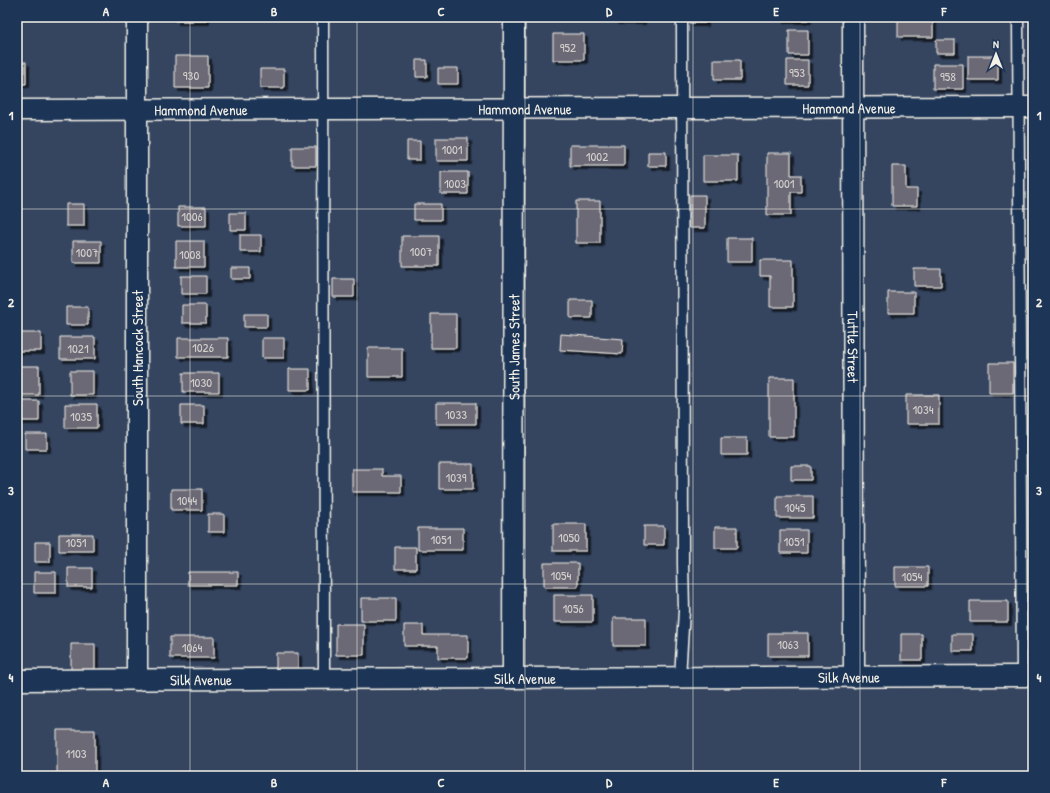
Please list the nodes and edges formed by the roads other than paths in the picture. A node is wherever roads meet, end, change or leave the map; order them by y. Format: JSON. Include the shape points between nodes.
{"nodes":[{"id":1,"x":137,"y":17,"type":"edge"},
{"id":2,"x":323,"y":17,"type":"edge"},
{"id":3,"x":514,"y":17,"type":"edge"},
{"id":4,"x":682,"y":17,"type":"edge"},
{"id":5,"x":853,"y":17,"type":"edge"},
{"id":6,"x":1018,"y":17,"type":"edge"},
{"id":7,"x":1026,"y":107,"type":"edge"},
{"id":8,"x":682,"y":108,"type":"junction"},
{"id":9,"x":853,"y":108,"type":"junction"},
{"id":10,"x":514,"y":109,"type":"junction"},
{"id":11,"x":17,"y":110,"type":"edge"},
{"id":12,"x":137,"y":110,"type":"junction"},
{"id":13,"x":323,"y":110,"type":"junction"},
{"id":14,"x":1027,"y":676,"type":"edge"},
{"id":15,"x":680,"y":677,"type":"junction"},
{"id":16,"x":854,"y":677,"type":"junction"},
{"id":17,"x":513,"y":678,"type":"junction"},
{"id":18,"x":324,"y":679,"type":"junction"},
{"id":19,"x":17,"y":680,"type":"edge"},
{"id":20,"x":137,"y":680,"type":"junction"}],
"edges":[{"from":1,"to":12,"type":"street","name":"South Hancock Street"},
{"from":2,"to":13,"type":"lane"},
{"from":3,"to":10,"type":"street","name":"South James Street"},
{"from":4,"to":8,"type":"lane"},
{"from":5,"to":9,"type":"street","name":"Tuttle Street"},
{"from":6,"to":7,"type":"lane"},
{"from":7,"to":9,"type":"street","name":"Hammond Avenue"},
{"from":7,"to":14,"type":"lane"},
{"from":8,"to":9,"type":"street","name":"Hammond Avenue"},
{"from":8,"to":10,"type":"street","name":"Hammond Avenue"},
{"from":8,"to":15,"type":"lane","via":[[684,611]]},
{"from":9,"to":16,"type":"street","name":"Tuttle Street"},
{"from":10,"to":13,"type":"street","name":"Hammond Avenue"},
{"from":10,"to":17,"type":"street","name":"South James Street"},
{"from":11,"to":12,"type":"street","name":"Hammond Avenue"},
{"from":12,"to":13,"type":"street","name":"Hammond Avenue"},
{"from":12,"to":20,"type":"street","name":"South Hancock Street"},
{"from":13,"to":18,"type":"lane"},
{"from":14,"to":16,"type":"street","name":"Silk Avenue"},
{"from":15,"to":16,"type":"street","name":"Silk Avenue"},
{"from":15,"to":17,"type":"street","name":"Silk Avenue"},
{"from":17,"to":18,"type":"street","name":"Silk Avenue"},
{"from":18,"to":20,"type":"street","name":"Silk Avenue"},
{"from":19,"to":20,"type":"street","name":"Silk Avenue"}]}
